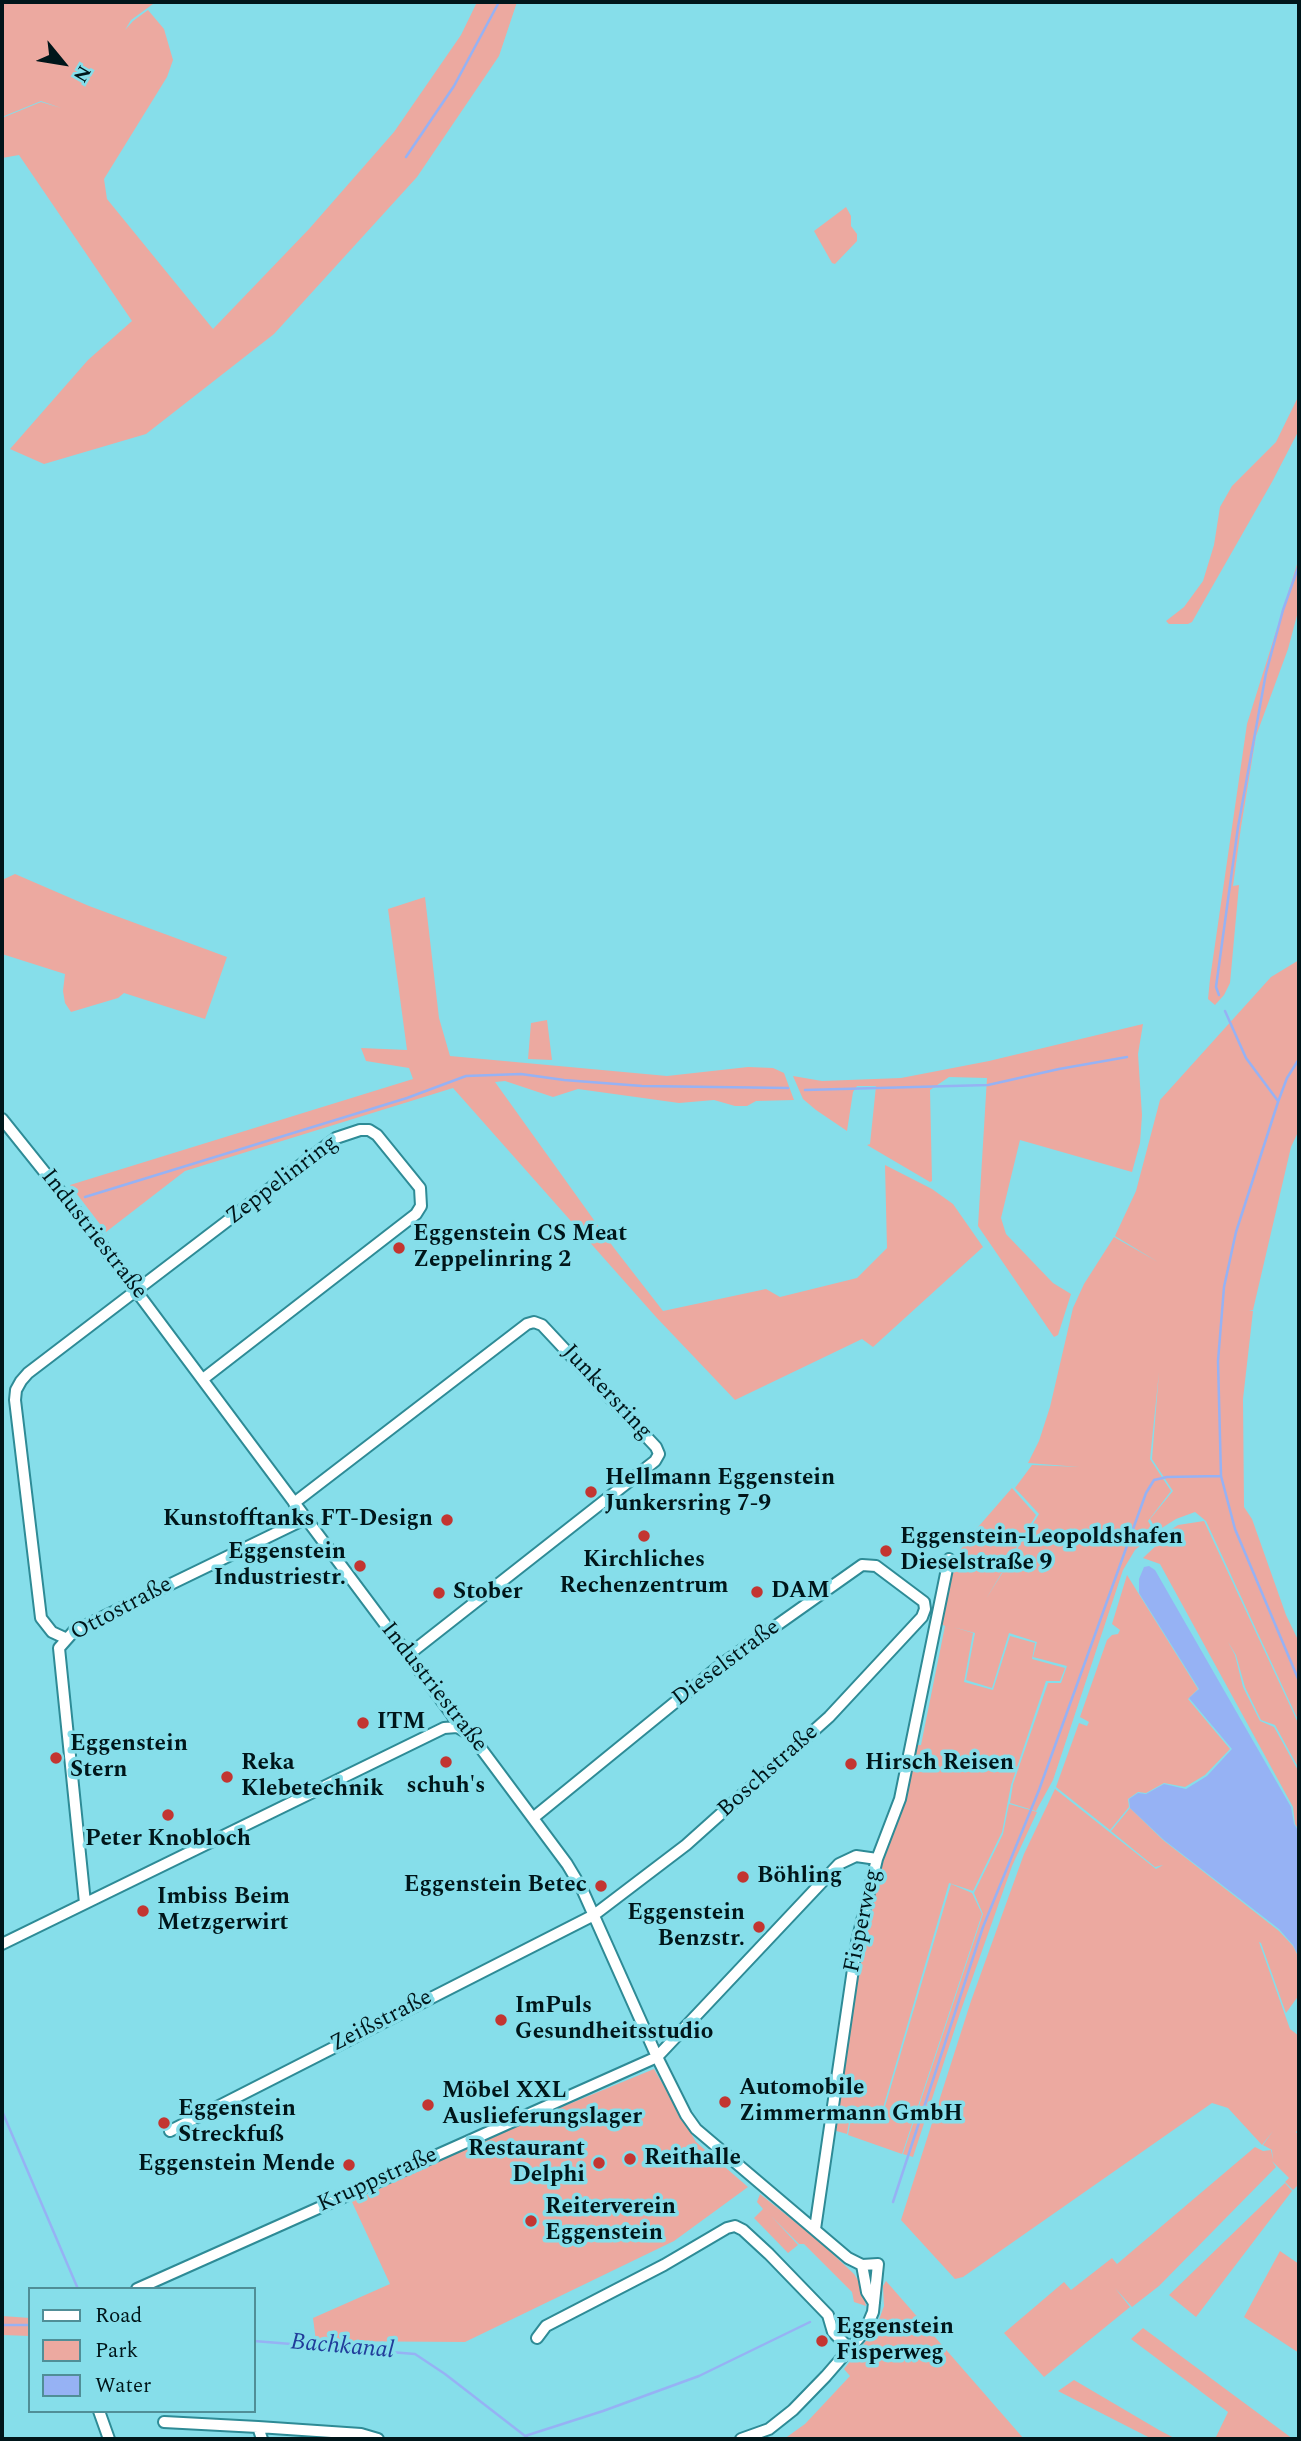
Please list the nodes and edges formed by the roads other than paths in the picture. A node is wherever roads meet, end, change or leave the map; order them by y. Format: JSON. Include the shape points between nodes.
{"nodes":[{"id":1,"x":2,"y":1119,"type":"edge"},
{"id":2,"x":137,"y":1291,"type":"junction"},
{"id":3,"x":203,"y":1379,"type":"junction"},
{"id":4,"x":294,"y":1503,"type":"junction"},
{"id":5,"x":305,"y":1519,"type":"junction"},
{"id":6,"x":949,"y":1559,"type":"dead end"},
{"id":7,"x":925,"y":1609,"type":"joint"},
{"id":8,"x":65,"y":1638,"type":"junction"},
{"id":9,"x":408,"y":1655,"type":"junction"},
{"id":10,"x":457,"y":1727,"type":"junction"},
{"id":11,"x":533,"y":1818,"type":"junction"},
{"id":12,"x":877,"y":1859,"type":"junction"},
{"id":13,"x":85,"y":1903,"type":"junction"},
{"id":14,"x":594,"y":1915,"type":"junction"},
{"id":15,"x":2,"y":1944,"type":"edge"},
{"id":16,"x":657,"y":2057,"type":"junction"},
{"id":17,"x":170,"y":2131,"type":"dead end"},
{"id":18,"x":815,"y":2229,"type":"junction"},
{"id":19,"x":862,"y":2265,"type":"junction"},
{"id":20,"x":141,"y":2287,"type":"edge"},
{"id":21,"x":874,"y":2303,"type":"junction"},
{"id":22,"x":537,"y":2338,"type":"dead end"},
{"id":23,"x":850,"y":2349,"type":"junction"},
{"id":24,"x":100,"y":2413,"type":"edge"},
{"id":25,"x":164,"y":2422,"type":"dead end"},
{"id":26,"x":258,"y":2427,"type":"junction"},
{"id":27,"x":109,"y":2439,"type":"edge"},
{"id":28,"x":262,"y":2439,"type":"edge"},
{"id":29,"x":378,"y":2439,"type":"edge"},
{"id":30,"x":741,"y":2439,"type":"edge"}],
"edges":[{"from":1,"to":2,"type":"street","name":"Industriestraße"},
{"from":2,"to":3,"type":"street","name":"Industriestraße"},
{"from":2,"to":3,"type":"street","name":"Zeppelinring","via":[[336,1138],[350,1132],[369,1130],[377,1135],[420,1188],[421,1206],[415,1214]]},
{"from":2,"to":8,"type":"street","name":"Zeppelinring","via":[[28,1373],[16,1390],[41,1618],[52,1632]]},
{"from":3,"to":4,"type":"street","name":"Industriestraße"},
{"from":4,"to":5,"type":"street","name":"Industriestraße"},
{"from":4,"to":9,"type":"street","name":"Junkersring","via":[[534,1322],[542,1325],[656,1447],[655,1461]]},
{"from":5,"to":8,"type":"street","name":"Ottostraße"},
{"from":5,"to":9,"type":"street","name":"Industriestraße"},
{"from":6,"to":12,"type":"street","name":"Fisperweg","via":[[900,1798]]},
{"from":7,"to":11,"type":"street","name":"Dieselstraße","via":[[924,1602],[876,1566],[862,1564],[722,1664]]},
{"from":7,"to":14,"type":"street","name":"Boschstraße","via":[[814,1732],[686,1845]]},
{"from":8,"to":13,"type":"street","name":"Ottostraße","via":[[59,1648]]},
{"from":9,"to":10,"type":"street","name":"Industriestraße"},
{"from":10,"to":11,"type":"street","name":"Industriestraße","via":[[471,1735]]},
{"from":10,"to":13,"type":"street","via":[[444,1728]]},
{"from":11,"to":14,"type":"street","name":"Industriestraße","via":[[567,1864]]},
{"from":12,"to":16,"type":"street","via":[[856,1856],[839,1864]]},
{"from":12,"to":18,"type":"street","name":"Fisperweg","via":[[857,1942]]},
{"from":13,"to":15,"type":"street"},
{"from":14,"to":16,"type":"street","name":"Industriestraße"},
{"from":14,"to":17,"type":"street","name":"Zeißstraße"},
{"from":16,"to":18,"type":"street","name":"Industriestraße","via":[[696,2129]]},
{"from":16,"to":20,"type":"street","name":"Kruppstraße"},
{"from":18,"to":19,"type":"street"},
{"from":19,"to":21,"type":"street"},
{"from":19,"to":21,"type":"street","via":[[878,2264]]},
{"from":21,"to":23,"type":"street","via":[[871,2321]]},
{"from":22,"to":23,"type":"street","via":[[545,2326],[735,2226],[769,2253],[828,2315],[833,2332]]},
{"from":23,"to":30,"type":"street","via":[[779,2421]]},
{"from":24,"to":27,"type":"street"},
{"from":25,"to":26,"type":"street"},
{"from":26,"to":28,"type":"street"},
{"from":26,"to":29,"type":"street"}]}
